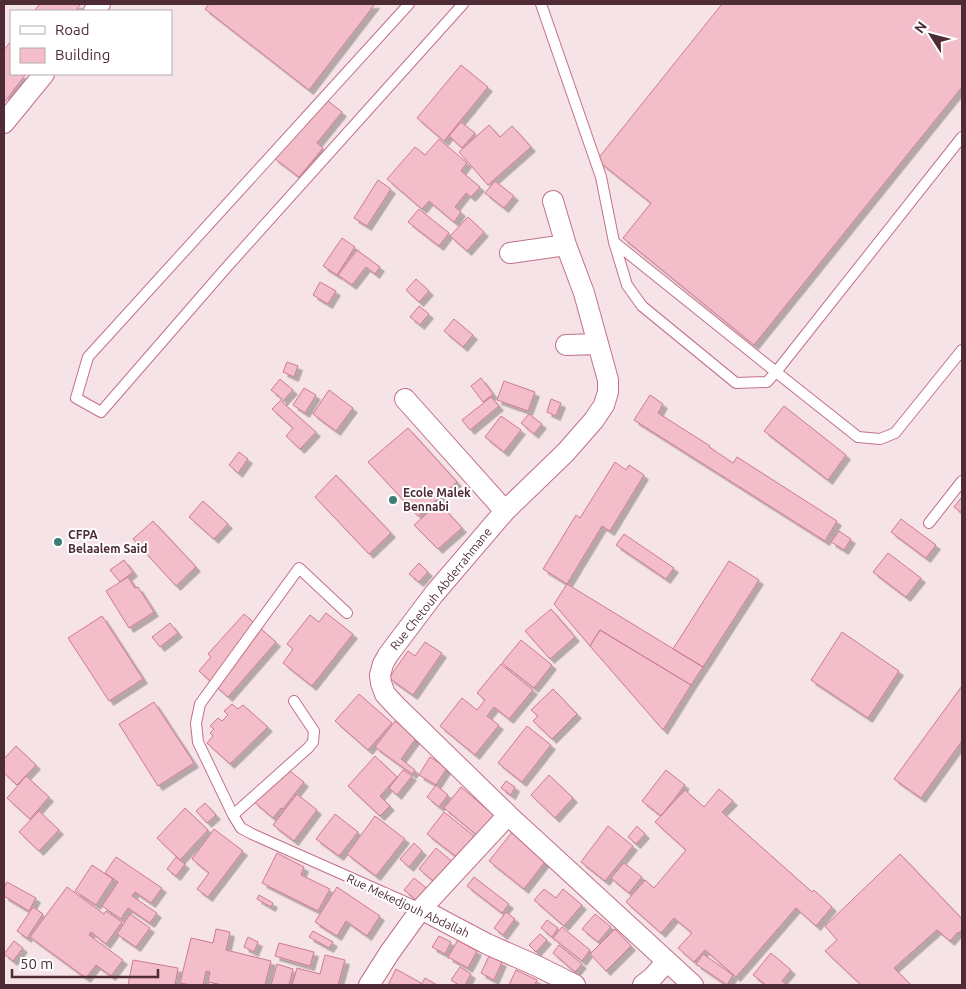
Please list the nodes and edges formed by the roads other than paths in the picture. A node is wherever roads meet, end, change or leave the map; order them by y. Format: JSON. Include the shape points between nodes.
{"nodes":[{"id":1,"x":408,"y":4,"type":"edge"},
{"id":2,"x":463,"y":4,"type":"edge"},
{"id":3,"x":541,"y":4,"type":"edge"},
{"id":4,"x":43,"y":75,"type":"edge"},
{"id":5,"x":5,"y":118,"type":"edge"},
{"id":6,"x":962,"y":137,"type":"edge"},
{"id":7,"x":553,"y":201,"type":"dead end"},
{"id":8,"x":614,"y":242,"type":"junction"},
{"id":9,"x":566,"y":245,"type":"junction"},
{"id":10,"x":510,"y":254,"type":"dead end"},
{"id":11,"x":598,"y":344,"type":"junction"},
{"id":12,"x":566,"y":345,"type":"dead end"},
{"id":13,"x":962,"y":350,"type":"edge"},
{"id":14,"x":776,"y":372,"type":"junction"},
{"id":15,"x":405,"y":399,"type":"dead end"},
{"id":16,"x":962,"y":481,"type":"edge"},
{"id":17,"x":504,"y":511,"type":"junction"},
{"id":18,"x":929,"y":523,"type":"dead end"},
{"id":19,"x":347,"y":613,"type":"dead end"},
{"id":20,"x":294,"y":700,"type":"dead end"},
{"id":21,"x":233,"y":815,"type":"junction"},
{"id":22,"x":508,"y":815,"type":"junction"},
{"id":23,"x":421,"y":909,"type":"junction"},
{"id":24,"x":667,"y":961,"type":"junction"},
{"id":25,"x":369,"y":985,"type":"edge"},
{"id":26,"x":575,"y":985,"type":"edge"},
{"id":27,"x":643,"y":985,"type":"edge"},
{"id":28,"x":693,"y":985,"type":"edge"}],
"edges":[{"from":1,"to":2,"type":"lane","via":[[88,357],[76,398],[102,412],[226,268]]},
{"from":3,"to":8,"type":"lane","via":[[602,177]]},
{"from":4,"to":5,"type":"street"},
{"from":6,"to":14,"type":"lane"},
{"from":7,"to":9,"type":"street","name":"Rue Chetouh Abderrahmane"},
{"from":8,"to":14,"type":"lane"},
{"from":8,"to":14,"type":"lane","via":[[627,285],[642,306],[736,383],[768,382]]},
{"from":9,"to":10,"type":"street"},
{"from":9,"to":11,"type":"street","name":"Rue Chetouh Abderrahmane"},
{"from":11,"to":12,"type":"street"},
{"from":11,"to":17,"type":"street","name":"Rue Chetouh Abderrahmane","via":[[608,380],[604,405],[566,452]]},
{"from":13,"to":14,"type":"lane","via":[[894,433],[880,439],[858,437]]},
{"from":15,"to":17,"type":"street"},
{"from":16,"to":18,"type":"lane"},
{"from":17,"to":22,"type":"street","name":"Rue Chetouh Abderrahmane","via":[[434,594],[388,655],[380,675],[386,694],[397,707]]},
{"from":19,"to":21,"type":"lane","via":[[299,568],[200,704],[196,723],[198,742]]},
{"from":20,"to":21,"type":"lane","via":[[314,731],[313,742]]},
{"from":21,"to":23,"type":"lane","name":"Rue Mekedjouh Abdallah","via":[[241,828],[252,834]]},
{"from":22,"to":23,"type":"street"},
{"from":22,"to":24,"type":"street","name":"Rue Chetouh Abderrahmane"},
{"from":23,"to":25,"type":"street"},
{"from":23,"to":26,"type":"street","name":"Rue Mekedjouh Abdallah"},
{"from":24,"to":27,"type":"street"},
{"from":24,"to":28,"type":"street","name":"Rue Chetouh Abderrahmane"}]}
